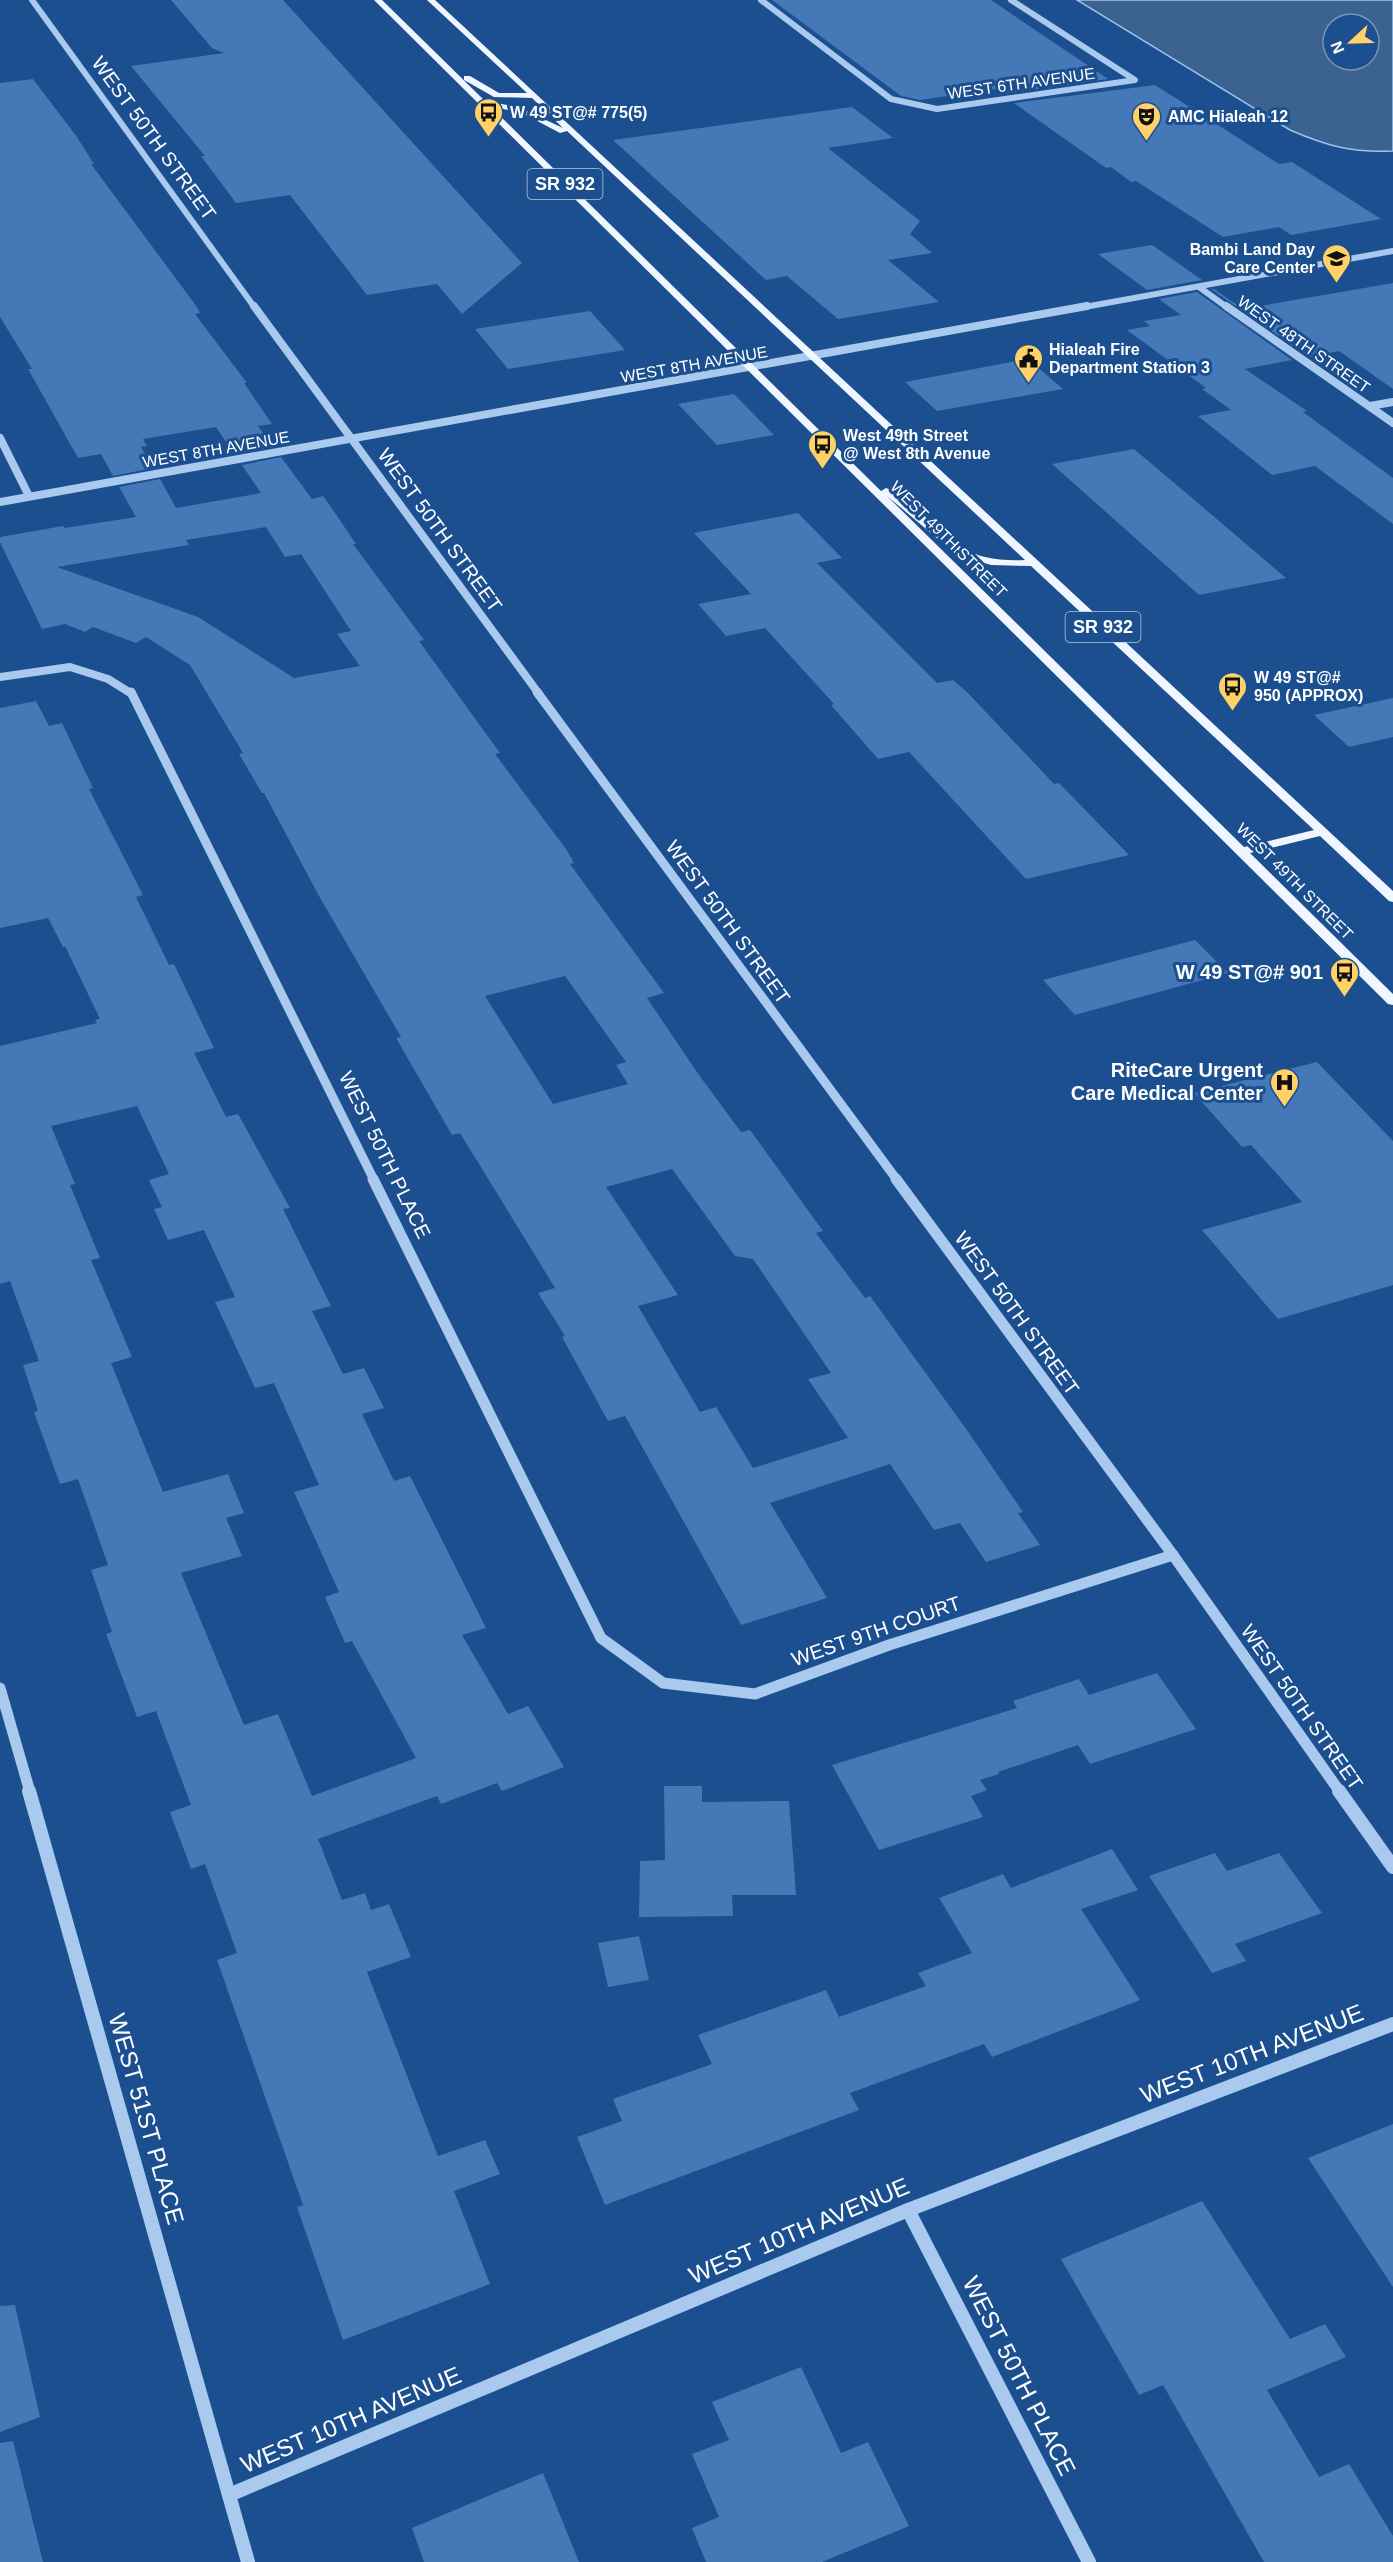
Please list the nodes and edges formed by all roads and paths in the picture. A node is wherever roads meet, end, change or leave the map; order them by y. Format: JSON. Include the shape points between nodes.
{"nodes":[{"id":1,"x":32,"y":0,"type":"edge"},
{"id":2,"x":378,"y":0,"type":"edge"},
{"id":3,"x":431,"y":0,"type":"edge"},
{"id":4,"x":761,"y":0,"type":"edge"},
{"id":5,"x":1011,"y":0,"type":"edge"},
{"id":6,"x":437,"y":58,"type":"junction"},
{"id":7,"x":534,"y":96,"type":"junction"},
{"id":8,"x":484,"y":103,"type":"junction"},
{"id":9,"x":586,"y":145,"type":"junction"},
{"id":10,"x":1393,"y":251,"type":"edge"},
{"id":11,"x":1199,"y":287,"type":"junction"},
{"id":12,"x":813,"y":357,"type":"junction"},
{"id":13,"x":752,"y":367,"type":"junction"},
{"id":14,"x":1393,"y":402,"type":"edge"},
{"id":15,"x":1370,"y":406,"type":"junction"},
{"id":16,"x":1393,"y":423,"type":"edge"},
{"id":17,"x":0,"y":438,"type":"edge"},
{"id":18,"x":350,"y":438,"type":"junction"},
{"id":19,"x":867,"y":481,"type":"junction"},
{"id":20,"x":29,"y":496,"type":"junction"},
{"id":21,"x":0,"y":502,"type":"edge"},
{"id":22,"x":1033,"y":563,"type":"junction"},
{"id":23,"x":0,"y":677,"type":"edge"},
{"id":24,"x":1323,"y":832,"type":"junction"},
{"id":25,"x":1241,"y":851,"type":"junction"},
{"id":26,"x":1393,"y":898,"type":"edge"},
{"id":27,"x":1393,"y":1001,"type":"edge"},
{"id":28,"x":1173,"y":1555,"type":"junction"},
{"id":29,"x":601,"y":1638,"type":"joint"},
{"id":30,"x":0,"y":1688,"type":"edge"},
{"id":31,"x":1393,"y":1867,"type":"edge"},
{"id":32,"x":1393,"y":2024,"type":"edge"},
{"id":33,"x":908,"y":2210,"type":"junction"},
{"id":34,"x":229,"y":2495,"type":"junction"},
{"id":35,"x":248,"y":2562,"type":"edge"},
{"id":36,"x":1089,"y":2562,"type":"edge"}],
"edges":[{"from":1,"to":18,"type":"street","name":"WEST 50TH STREET"},
{"from":2,"to":6,"type":"main road","name":"WEST 49TH STREET","number":"SR 932"},
{"from":3,"to":7,"type":"main road","name":"WEST 49TH STREET","number":"SR 932"},
{"from":4,"to":5,"type":"street","name":"WEST 6TH AVENUE","via":[[891,99],[938,109],[1135,80]]},
{"from":6,"to":7,"type":"main road","via":[[489,93]]},
{"from":6,"to":8,"type":"main road","name":"WEST 49TH STREET","number":"SR 932"},
{"from":7,"to":9,"type":"main road","name":"WEST 49TH STREET","number":"SR 932"},
{"from":8,"to":9,"type":"main road","via":[[531,113]]},
{"from":8,"to":13,"type":"main road","name":"WEST 49TH STREET","number":"SR 932"},
{"from":9,"to":12,"type":"main road","name":"WEST 49TH STREET","number":"SR 932"},
{"from":10,"to":11,"type":"street","name":"WEST 8TH AVENUE"},
{"from":11,"to":12,"type":"street","name":"WEST 8TH AVENUE"},
{"from":11,"to":15,"type":"street","name":"WEST 48TH STREET"},
{"from":12,"to":13,"type":"street","name":"WEST 8TH AVENUE"},
{"from":12,"to":22,"type":"main road","name":"WEST 49TH STREET","number":"SR 932"},
{"from":13,"to":18,"type":"street","name":"WEST 8TH AVENUE"},
{"from":13,"to":19,"type":"main road","name":"WEST 49TH STREET","number":"SR 932"},
{"from":14,"to":15,"type":"street"},
{"from":15,"to":16,"type":"street","name":"WEST 48TH STREET"},
{"from":17,"to":20,"type":"street"},
{"from":18,"to":20,"type":"street","name":"WEST 8TH AVENUE"},
{"from":18,"to":28,"type":"street","name":"WEST 50TH STREET"},
{"from":19,"to":22,"type":"main road","via":[[904,502],[963,555]]},
{"from":19,"to":25,"type":"main road","name":"WEST 49TH STREET","number":"SR 932"},
{"from":20,"to":21,"type":"street","name":"WEST 8TH AVENUE"},
{"from":22,"to":24,"type":"main road","name":"WEST 49TH STREET","number":"SR 932"},
{"from":23,"to":29,"type":"street","name":"WEST 50TH PLACE","via":[[70,667],[108,679],[131,692]]},
{"from":24,"to":25,"type":"main road"},
{"from":24,"to":26,"type":"main road","name":"WEST 49TH STREET","number":"SR 932"},
{"from":25,"to":27,"type":"main road","name":"WEST 49TH STREET","number":"SR 932"},
{"from":28,"to":29,"type":"street","name":"WEST 9TH COURT","via":[[889,1645],[755,1694],[663,1683]]},
{"from":28,"to":31,"type":"street","name":"WEST 50TH STREET"},
{"from":30,"to":34,"type":"street","name":"WEST 51ST PLACE"},
{"from":32,"to":33,"type":"street","name":"WEST 10TH AVENUE"},
{"from":33,"to":34,"type":"street","name":"WEST 10TH AVENUE"},
{"from":33,"to":36,"type":"street","name":"WEST 50TH PLACE"},
{"from":34,"to":35,"type":"street","name":"WEST 51ST PLACE"}]}
